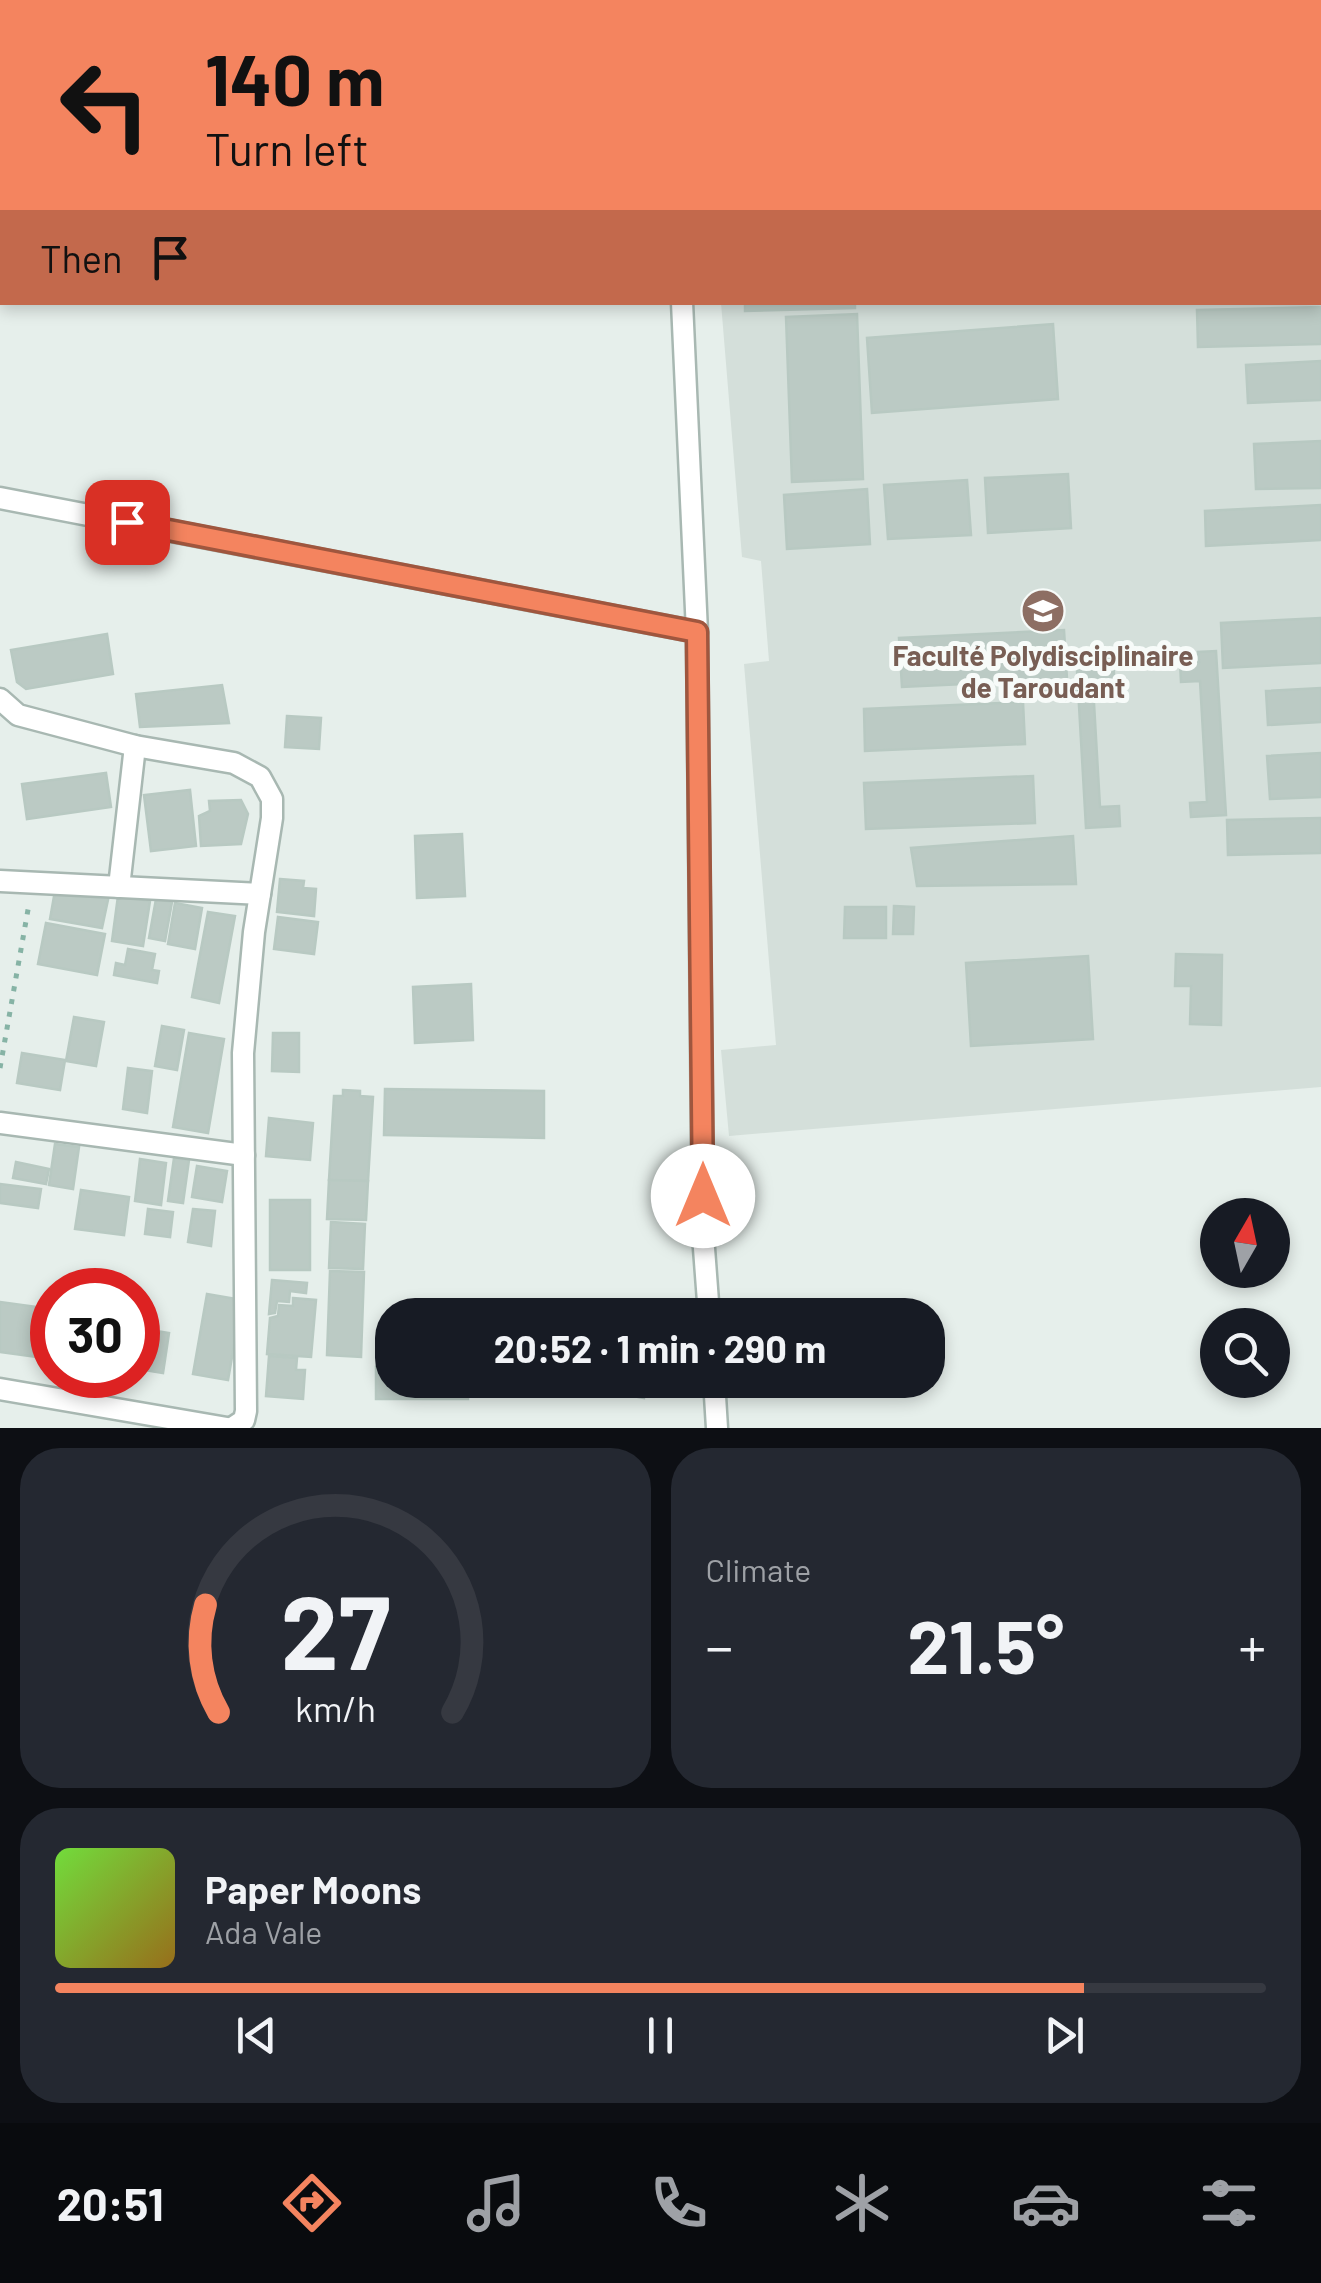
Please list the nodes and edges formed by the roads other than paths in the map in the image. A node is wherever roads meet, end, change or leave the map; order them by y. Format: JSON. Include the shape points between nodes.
{"nodes":[{"id":1,"x":682,"y":305,"type":"edge"},
{"id":2,"x":0,"y":498,"type":"edge"},
{"id":3,"x":697,"y":632,"type":"junction"},
{"id":4,"x":0,"y":699,"type":"edge"},
{"id":5,"x":135,"y":746,"type":"junction"},
{"id":6,"x":0,"y":880,"type":"edge"},
{"id":7,"x":119,"y":887,"type":"junction"},
{"id":8,"x":260,"y":894,"type":"junction"},
{"id":9,"x":0,"y":1123,"type":"edge"},
{"id":10,"x":244,"y":1156,"type":"junction"},
{"id":11,"x":708,"y":1298,"type":"edge"},
{"id":12,"x":0,"y":1389,"type":"edge"},
{"id":13,"x":716,"y":1398,"type":"edge"},
{"id":14,"x":230,"y":1428,"type":"edge"},
{"id":15,"x":718,"y":1428,"type":"edge"}],
"edges":[{"from":1,"to":3,"type":"street"},
{"from":2,"to":3,"type":"street"},
{"from":3,"to":11,"type":"street"},
{"from":4,"to":5,"type":"street","via":[[18,715]]},
{"from":5,"to":7,"type":"street"},
{"from":5,"to":8,"type":"street","via":[[234,762],[260,777],[272,799]]},
{"from":6,"to":7,"type":"street"},
{"from":7,"to":8,"type":"street"},
{"from":8,"to":10,"type":"street","via":[[243,1053]]},
{"from":9,"to":10,"type":"street"},
{"from":10,"to":14,"type":"street","via":[[246,1411]]},
{"from":12,"to":14,"type":"street"},
{"from":13,"to":15,"type":"street"}]}
